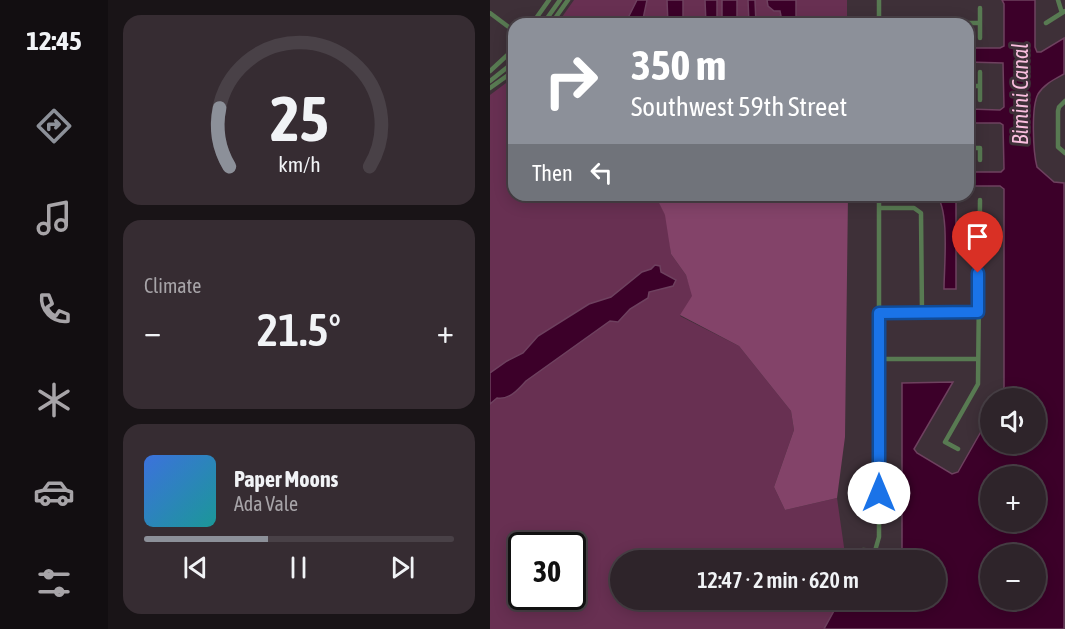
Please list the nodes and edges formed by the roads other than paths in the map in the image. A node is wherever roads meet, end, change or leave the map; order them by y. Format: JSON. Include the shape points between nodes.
{"nodes":[{"id":1,"x":549,"y":0,"type":"edge"},
{"id":2,"x":560,"y":0,"type":"edge"},
{"id":3,"x":568,"y":0,"type":"edge"},
{"id":4,"x":879,"y":0,"type":"edge"},
{"id":5,"x":1058,"y":0,"type":"edge"},
{"id":6,"x":980,"y":8,"type":"dead end"},
{"id":7,"x":1063,"y":12,"type":"edge"},
{"id":8,"x":490,"y":13,"type":"edge"},
{"id":9,"x":536,"y":18,"type":"edge"},
{"id":10,"x":547,"y":18,"type":"edge"},
{"id":11,"x":555,"y":18,"type":"edge"},
{"id":12,"x":879,"y":18,"type":"edge"},
{"id":13,"x":1046,"y":22,"type":"dead end"},
{"id":14,"x":974,"y":23,"type":"edge"},
{"id":15,"x":980,"y":23,"type":"junction"},
{"id":16,"x":508,"y":26,"type":"edge"},
{"id":17,"x":980,"y":38,"type":"dead end"},
{"id":18,"x":508,"y":54,"type":"edge"},
{"id":19,"x":508,"y":67,"type":"edge"},
{"id":20,"x":490,"y":71,"type":"edge"},
{"id":21,"x":980,"y":72,"type":"dead end"},
{"id":22,"x":508,"y":75,"type":"edge"},
{"id":23,"x":490,"y":81,"type":"edge"},
{"id":24,"x":974,"y":86,"type":"edge"},
{"id":25,"x":980,"y":86,"type":"junction"},
{"id":26,"x":490,"y":88,"type":"edge"},
{"id":27,"x":980,"y":100,"type":"dead end"},
{"id":28,"x":1064,"y":101,"type":"edge"},
{"id":29,"x":974,"y":148,"type":"edge"},
{"id":30,"x":1064,"y":153,"type":"edge"},
{"id":31,"x":980,"y":160,"type":"dead end"},
{"id":32,"x":980,"y":200,"type":"dead end"},
{"id":33,"x":879,"y":201,"type":"edge"},
{"id":34,"x":879,"y":208,"type":"junction"},
{"id":35,"x":922,"y":312,"type":"junction"},
{"id":36,"x":978,"y":312,"type":"junction"},
{"id":37,"x":879,"y":313,"type":"junction"},
{"id":38,"x":879,"y":359,"type":"junction"},
{"id":39,"x":978,"y":359,"type":"junction"},
{"id":40,"x":958,"y":449,"type":"dead end"},
{"id":41,"x":875,"y":550,"type":"edge"}],
"edges":[{"from":1,"to":9,"type":"street"},
{"from":2,"to":10,"type":"street"},
{"from":3,"to":11,"type":"street"},
{"from":4,"to":12,"type":"street"},
{"from":5,"to":7,"type":"street"},
{"from":6,"to":15,"type":"street"},
{"from":7,"to":13,"type":"street"},
{"from":8,"to":16,"type":"street"},
{"from":14,"to":15,"type":"street"},
{"from":15,"to":17,"type":"street"},
{"from":18,"to":20,"type":"street"},
{"from":19,"to":23,"type":"street"},
{"from":21,"to":25,"type":"street"},
{"from":22,"to":26,"type":"street"},
{"from":24,"to":25,"type":"street"},
{"from":25,"to":27,"type":"street"},
{"from":28,"to":30,"type":"street","via":[[1058,111],[1058,147]]},
{"from":29,"to":31,"type":"street","via":[[980,148]]},
{"from":32,"to":36,"type":"street"},
{"from":33,"to":34,"type":"street"},
{"from":34,"to":35,"type":"street","via":[[920,211]]},
{"from":34,"to":37,"type":"street"},
{"from":35,"to":36,"type":"street"},
{"from":35,"to":37,"type":"street"},
{"from":36,"to":39,"type":"street"},
{"from":37,"to":38,"type":"street"},
{"from":38,"to":39,"type":"street"},
{"from":38,"to":41,"type":"street","via":[[879,537]]},
{"from":39,"to":40,"type":"street","via":[[976,389],[945,442]]}]}
